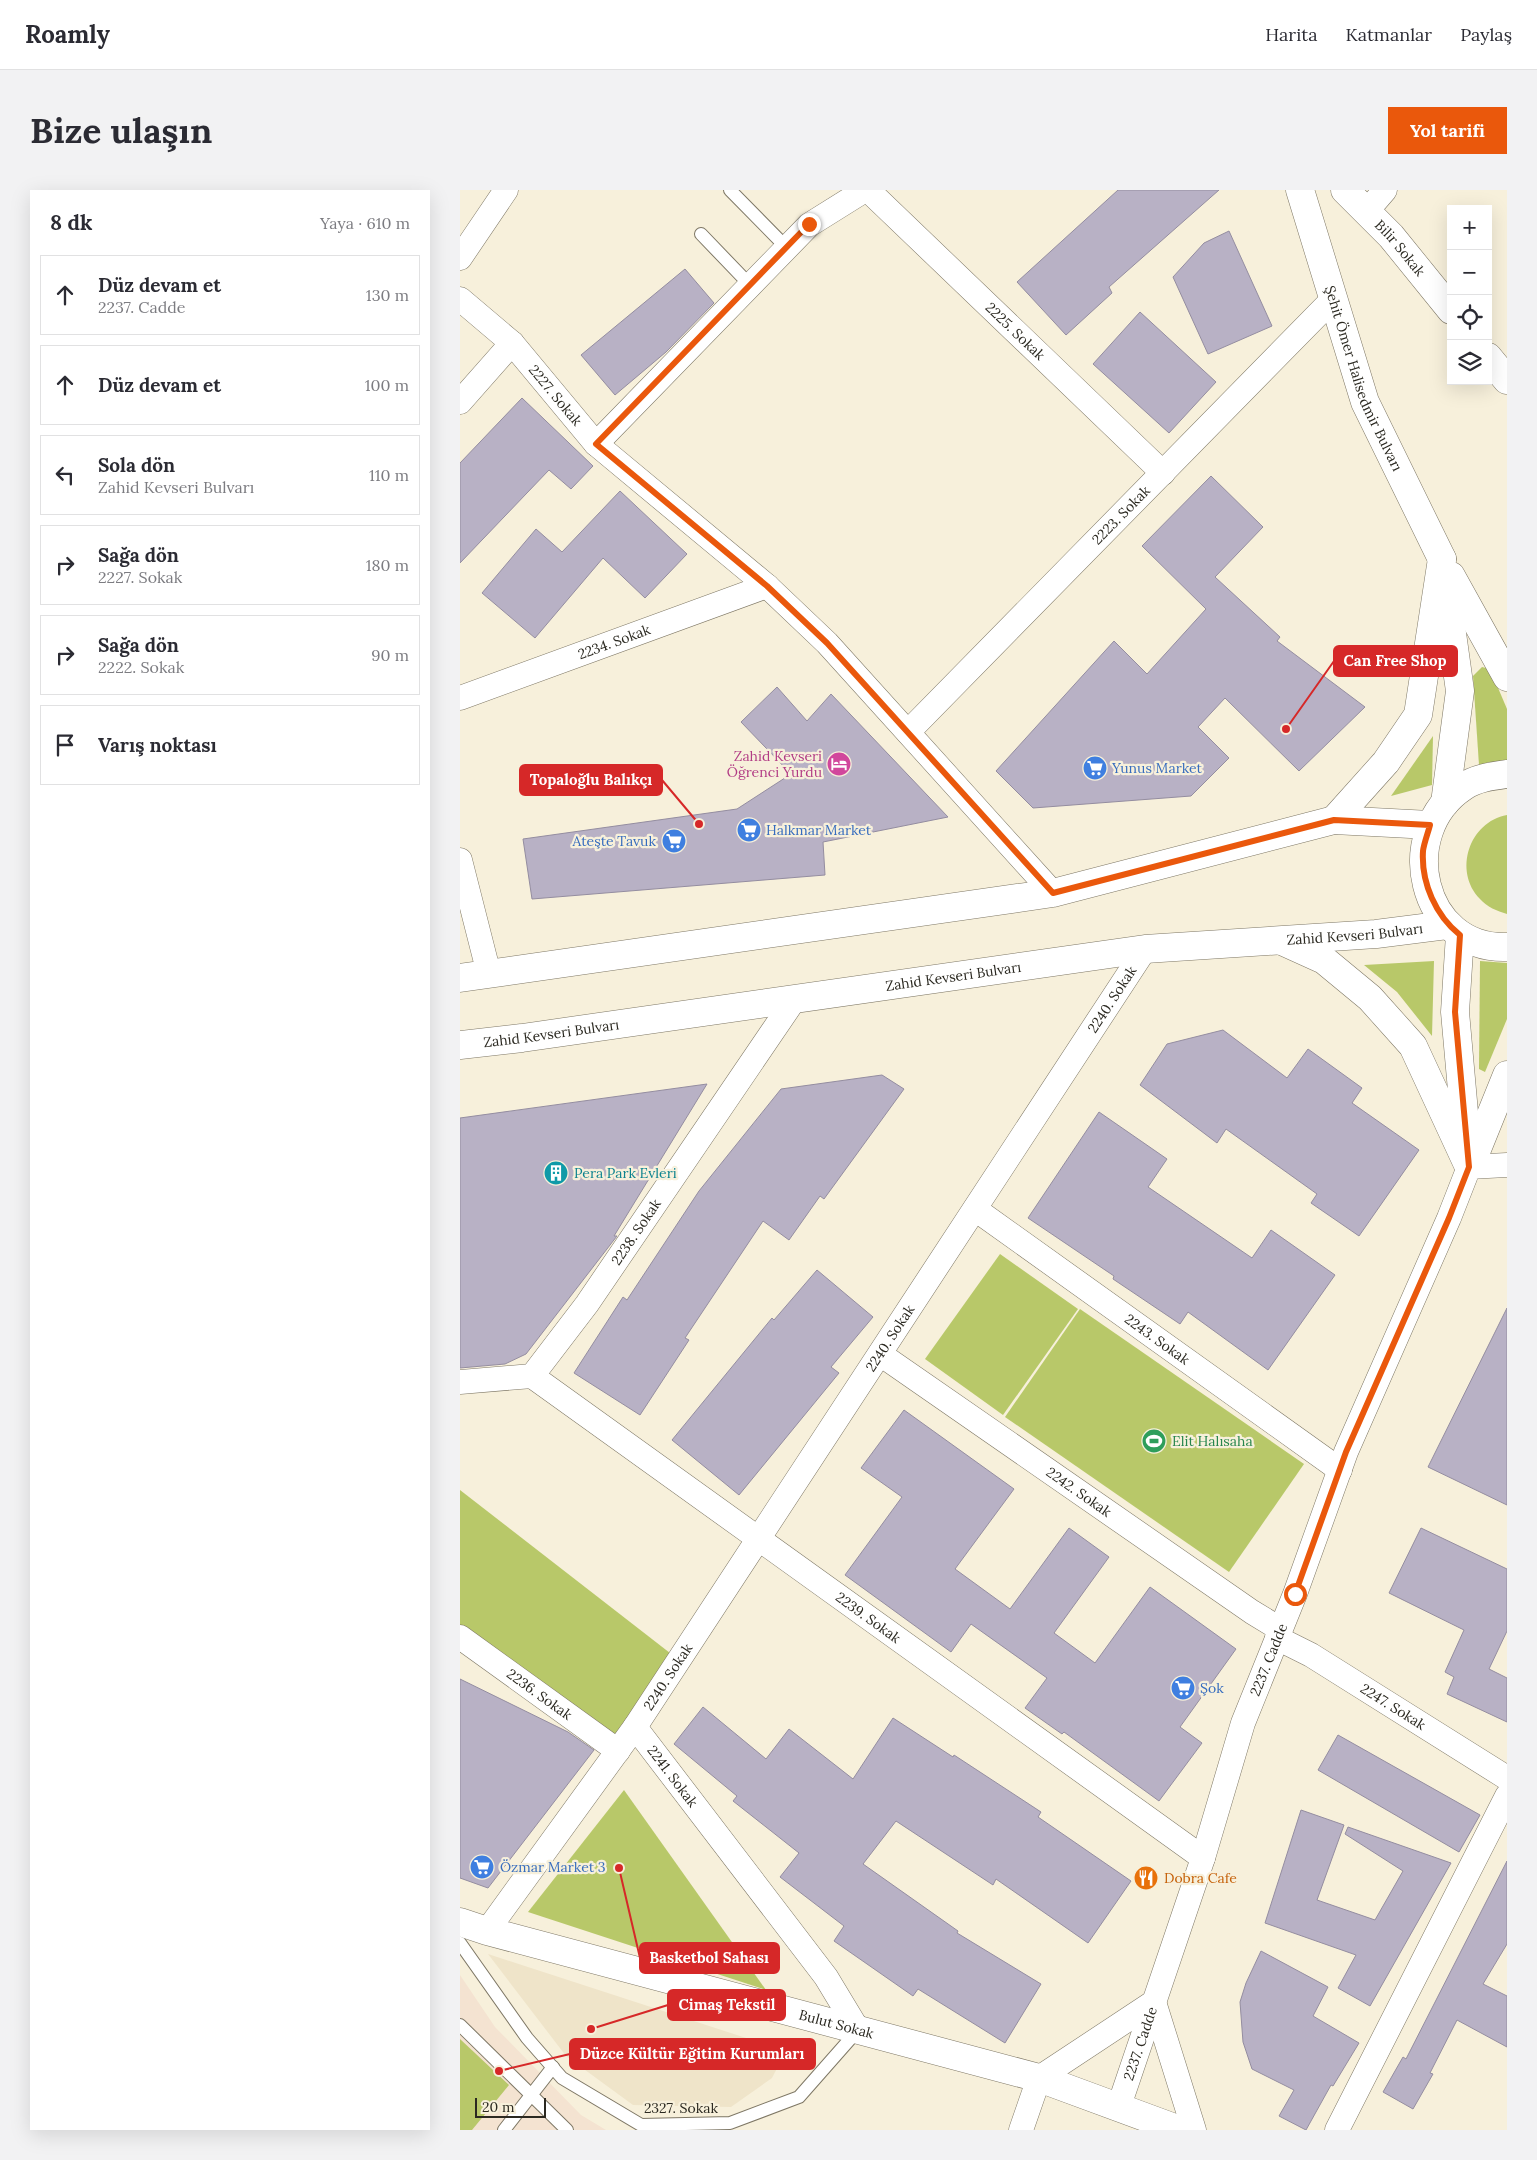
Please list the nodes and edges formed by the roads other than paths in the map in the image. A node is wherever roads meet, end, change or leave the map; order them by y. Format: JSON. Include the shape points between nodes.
{"nodes":[{"id":1,"x":506,"y":190,"type":"edge"},
{"id":2,"x":730,"y":190,"type":"edge"},
{"id":3,"x":867,"y":190,"type":"edge"},
{"id":4,"x":1300,"y":190,"type":"edge"},
{"id":5,"x":1345,"y":190,"type":"edge"},
{"id":6,"x":1385,"y":190,"type":"edge"},
{"id":7,"x":1366,"y":212,"type":"junction"},
{"id":8,"x":701,"y":234,"type":"dead end"},
{"id":9,"x":786,"y":247,"type":"junction"},
{"id":10,"x":460,"y":258,"type":"edge"},
{"id":11,"x":750,"y":285,"type":"junction"},
{"id":12,"x":1334,"y":298,"type":"junction"},
{"id":13,"x":460,"y":299,"type":"edge"},
{"id":14,"x":1447,"y":305,"type":"edge"},
{"id":15,"x":512,"y":343,"type":"junction"},
{"id":16,"x":1492,"y":362,"type":"edge"},
{"id":17,"x":1507,"y":380,"type":"edge"},
{"id":18,"x":460,"y":402,"type":"edge"},
{"id":19,"x":596,"y":444,"type":"junction"},
{"id":20,"x":1163,"y":473,"type":"junction"},
{"id":21,"x":1442,"y":559,"type":"junction"},
{"id":22,"x":767,"y":586,"type":"junction"},
{"id":23,"x":1507,"y":638,"type":"edge"},
{"id":24,"x":1507,"y":677,"type":"edge"},
{"id":25,"x":460,"y":698,"type":"edge"},
{"id":26,"x":908,"y":732,"type":"junction"},
{"id":27,"x":1507,"y":774,"type":"edge"},
{"id":28,"x":1438,"y":814,"type":"junction"},
{"id":29,"x":1334,"y":820,"type":"junction"},
{"id":30,"x":460,"y":860,"type":"edge"},
{"id":31,"x":1053,"y":893,"type":"junction"},
{"id":32,"x":1454,"y":930,"type":"junction"},
{"id":33,"x":1278,"y":940,"type":"junction"},
{"id":34,"x":1507,"y":947,"type":"edge"},
{"id":35,"x":1145,"y":949,"type":"junction"},
{"id":36,"x":489,"y":974,"type":"junction"},
{"id":37,"x":460,"y":978,"type":"edge"},
{"id":38,"x":794,"y":1000,"type":"junction"},
{"id":39,"x":460,"y":1045,"type":"edge"},
{"id":40,"x":1507,"y":1075,"type":"edge"},
{"id":41,"x":1507,"y":1128,"type":"edge"},
{"id":42,"x":1507,"y":1165,"type":"edge"},
{"id":43,"x":1469,"y":1167,"type":"junction"},
{"id":44,"x":975,"y":1209,"type":"junction"},
{"id":45,"x":880,"y":1354,"type":"junction"},
{"id":46,"x":532,"y":1376,"type":"junction"},
{"id":47,"x":460,"y":1382,"type":"edge"},
{"id":48,"x":1340,"y":1470,"type":"junction"},
{"id":49,"x":758,"y":1540,"type":"junction"},
{"id":50,"x":1279,"y":1634,"type":"junction"},
{"id":51,"x":460,"y":1637,"type":"edge"},
{"id":52,"x":635,"y":1727,"type":"junction"},
{"id":53,"x":618,"y":1751,"type":"junction"},
{"id":54,"x":1507,"y":1778,"type":"edge"},
{"id":55,"x":1507,"y":1796,"type":"edge"},
{"id":56,"x":1203,"y":1858,"type":"junction"},
{"id":57,"x":460,"y":1922,"type":"edge"},
{"id":58,"x":487,"y":1931,"type":"junction"},
{"id":59,"x":460,"y":1942,"type":"edge"},
{"id":60,"x":1154,"y":2002,"type":"junction"},
{"id":61,"x":460,"y":2025,"type":"edge"},
{"id":62,"x":858,"y":2030,"type":"junction"},
{"id":63,"x":553,"y":2067,"type":"junction"},
{"id":64,"x":1039,"y":2078,"type":"junction"},
{"id":65,"x":531,"y":2095,"type":"junction"},
{"id":66,"x":1119,"y":2106,"type":"junction"},
{"id":67,"x":504,"y":2130,"type":"edge"},
{"id":68,"x":566,"y":2130,"type":"edge"},
{"id":69,"x":1021,"y":2130,"type":"edge"},
{"id":70,"x":1180,"y":2130,"type":"edge"},
{"id":71,"x":1194,"y":2130,"type":"edge"},
{"id":72,"x":1337,"y":2130,"type":"edge"}],
"edges":[{"from":1,"to":10,"type":"street"},
{"from":2,"to":9,"type":"lane"},
{"from":3,"to":9,"type":"street","via":[[809,224]]},
{"from":3,"to":20,"type":"street","name":"2225. Sokak"},
{"from":4,"to":12,"type":"main road","name":"Şehit Ömer Halisedmir Bulvarı"},
{"from":5,"to":7,"type":"main road","name":"Bilir Sokak"},
{"from":6,"to":7,"type":"street"},
{"from":7,"to":14,"type":"main road","name":"Bilir Sokak","via":[[1391,236]]},
{"from":8,"to":11,"type":"lane"},
{"from":9,"to":11,"type":"street"},
{"from":11,"to":19,"type":"street"},
{"from":12,"to":20,"type":"street","name":"2223. Sokak"},
{"from":12,"to":21,"type":"main road","name":"Şehit Ömer Halisedmir Bulvarı","via":[[1365,402]]},
{"from":13,"to":15,"type":"street","name":"2227. Sokak"},
{"from":15,"to":18,"type":"street"},
{"from":15,"to":19,"type":"street","name":"2227. Sokak"},
{"from":16,"to":17,"type":"main road"},
{"from":19,"to":22,"type":"street","name":"2227. Sokak"},
{"from":20,"to":26,"type":"street","name":"2223. Sokak"},
{"from":21,"to":23,"type":"main road"},
{"from":21,"to":24,"type":"main road"},
{"from":21,"to":28,"type":"main road","via":[[1460,691]]},
{"from":21,"to":29,"type":"main road","via":[[1418,715],[1386,762]]},
{"from":22,"to":25,"type":"street","name":"2234. Sokak"},
{"from":22,"to":26,"type":"street","name":"2227. Sokak","via":[[827,643]]},
{"from":26,"to":31,"type":"street","name":"2227. Sokak"},
{"from":27,"to":28,"type":"main road","via":[[1487,776],[1464,787]]},
{"from":28,"to":29,"type":"main road"},
{"from":28,"to":32,"type":"main road","via":[[1423,851],[1425,878],[1434,903]]},
{"from":29,"to":31,"type":"main road"},
{"from":30,"to":36,"type":"street"},
{"from":31,"to":36,"type":"main road"},
{"from":32,"to":33,"type":"main road","name":"Zahid Kevseri Bulvarı"},
{"from":32,"to":34,"type":"main road","via":[[1476,943]]},
{"from":32,"to":43,"type":"main road","via":[[1455,1012]]},
{"from":33,"to":35,"type":"main road","name":"Zahid Kevseri Bulvarı"},
{"from":33,"to":43,"type":"main road","via":[[1324,960],[1370,998],[1414,1046]]},
{"from":35,"to":38,"type":"main road","name":"Zahid Kevseri Bulvarı"},
{"from":35,"to":44,"type":"street","name":"2240. Sokak"},
{"from":36,"to":37,"type":"main road"},
{"from":38,"to":39,"type":"main road","name":"Zahid Kevseri Bulvarı"},
{"from":38,"to":46,"type":"street","name":"2238. Sokak","via":[[587,1304]]},
{"from":40,"to":43,"type":"main road"},
{"from":41,"to":43,"type":"main road"},
{"from":42,"to":43,"type":"street"},
{"from":43,"to":48,"type":"street","name":"2237. Cadde"},
{"from":44,"to":45,"type":"street","name":"2240. Sokak"},
{"from":44,"to":48,"type":"street","name":"2243. Sokak"},
{"from":45,"to":49,"type":"street","name":"2240. Sokak"},
{"from":45,"to":50,"type":"street","name":"2242. Sokak"},
{"from":46,"to":47,"type":"street"},
{"from":46,"to":49,"type":"street","name":"2239. Sokak"},
{"from":48,"to":50,"type":"street","name":"2237. Cadde"},
{"from":49,"to":52,"type":"street","name":"2240. Sokak"},
{"from":49,"to":56,"type":"street","name":"2239. Sokak"},
{"from":50,"to":54,"type":"street","name":"2247. Sokak"},
{"from":50,"to":56,"type":"street","name":"2237. Cadde","via":[[1243,1723]]},
{"from":51,"to":53,"type":"street","name":"2236. Sokak"},
{"from":52,"to":53,"type":"street"},
{"from":52,"to":62,"type":"street","name":"2241. Sokak","via":[[826,1976]]},
{"from":53,"to":58,"type":"street"},
{"from":55,"to":72,"type":"street"},
{"from":56,"to":60,"type":"street","name":"2237. Cadde"},
{"from":57,"to":58,"type":"main road","name":"Bulut Sokak"},
{"from":58,"to":62,"type":"main road","name":"Bulut Sokak"},
{"from":59,"to":63,"type":"lane","name":"2327. Sokak","via":[[527,2038]]},
{"from":60,"to":64,"type":"street"},
{"from":60,"to":66,"type":"street","name":"2237. Cadde"},
{"from":60,"to":71,"type":"street"},
{"from":61,"to":65,"type":"lane"},
{"from":62,"to":63,"type":"lane","name":"2327. Sokak","via":[[799,2097],[730,2122],[641,2124],[562,2078]]},
{"from":62,"to":64,"type":"main road","name":"Bulut Sokak"},
{"from":63,"to":65,"type":"lane"},
{"from":64,"to":66,"type":"main road","name":"Bulut Sokak"},
{"from":64,"to":69,"type":"street"},
{"from":65,"to":67,"type":"lane"},
{"from":65,"to":68,"type":"lane"},
{"from":66,"to":70,"type":"main road","name":"Bulut Sokak"}]}
